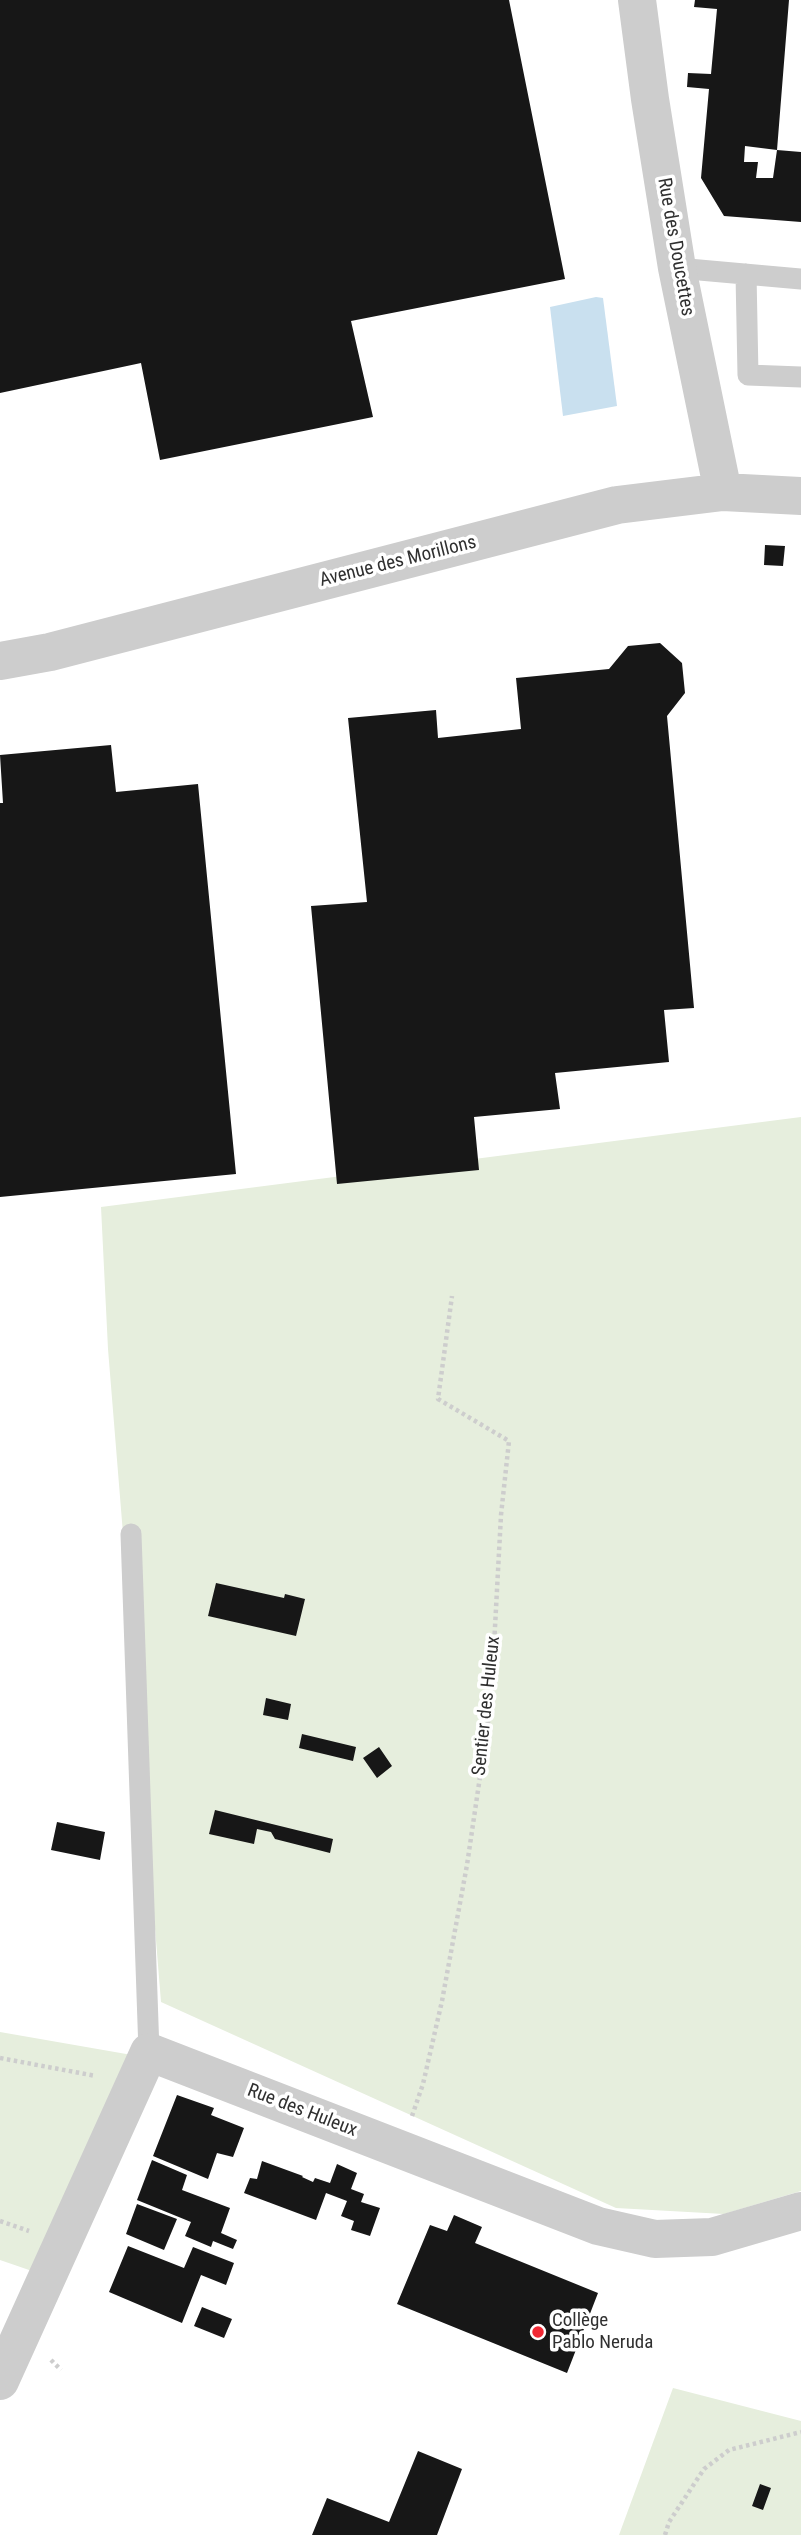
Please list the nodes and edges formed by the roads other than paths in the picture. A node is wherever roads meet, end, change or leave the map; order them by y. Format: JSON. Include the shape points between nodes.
{"nodes":[{"id":1,"x":638,"y":0,"type":"edge"},
{"id":2,"x":677,"y":268,"type":"junction"},
{"id":3,"x":746,"y":274,"type":"junction"},
{"id":4,"x":801,"y":279,"type":"edge"},
{"id":5,"x":801,"y":377,"type":"edge"},
{"id":6,"x":723,"y":492,"type":"junction"},
{"id":7,"x":801,"y":496,"type":"edge"},
{"id":8,"x":0,"y":661,"type":"edge"},
{"id":9,"x":131,"y":1534,"type":"dead end"},
{"id":10,"x":142,"y":2068,"type":"junction"},
{"id":11,"x":801,"y":2211,"type":"edge"},
{"id":12,"x":0,"y":2381,"type":"edge"}],
"edges":[{"from":1,"to":2,"type":"street","name":"Rue des Doucettes"},
{"from":2,"to":3,"type":"lane"},
{"from":2,"to":6,"type":"street","name":"Rue des Doucettes"},
{"from":3,"to":4,"type":"lane"},
{"from":3,"to":5,"type":"lane","via":[[748,375]]},
{"from":6,"to":7,"type":"street","name":"Avenue des Morillons"},
{"from":6,"to":8,"type":"street","name":"Avenue des Morillons","via":[[617,505],[50,652]]},
{"from":9,"to":10,"type":"lane"},
{"from":10,"to":11,"type":"street","name":"Rue des Huleux","via":[[401,2150],[598,2226],[656,2239],[712,2237]]},
{"from":10,"to":12,"type":"street"}]}
